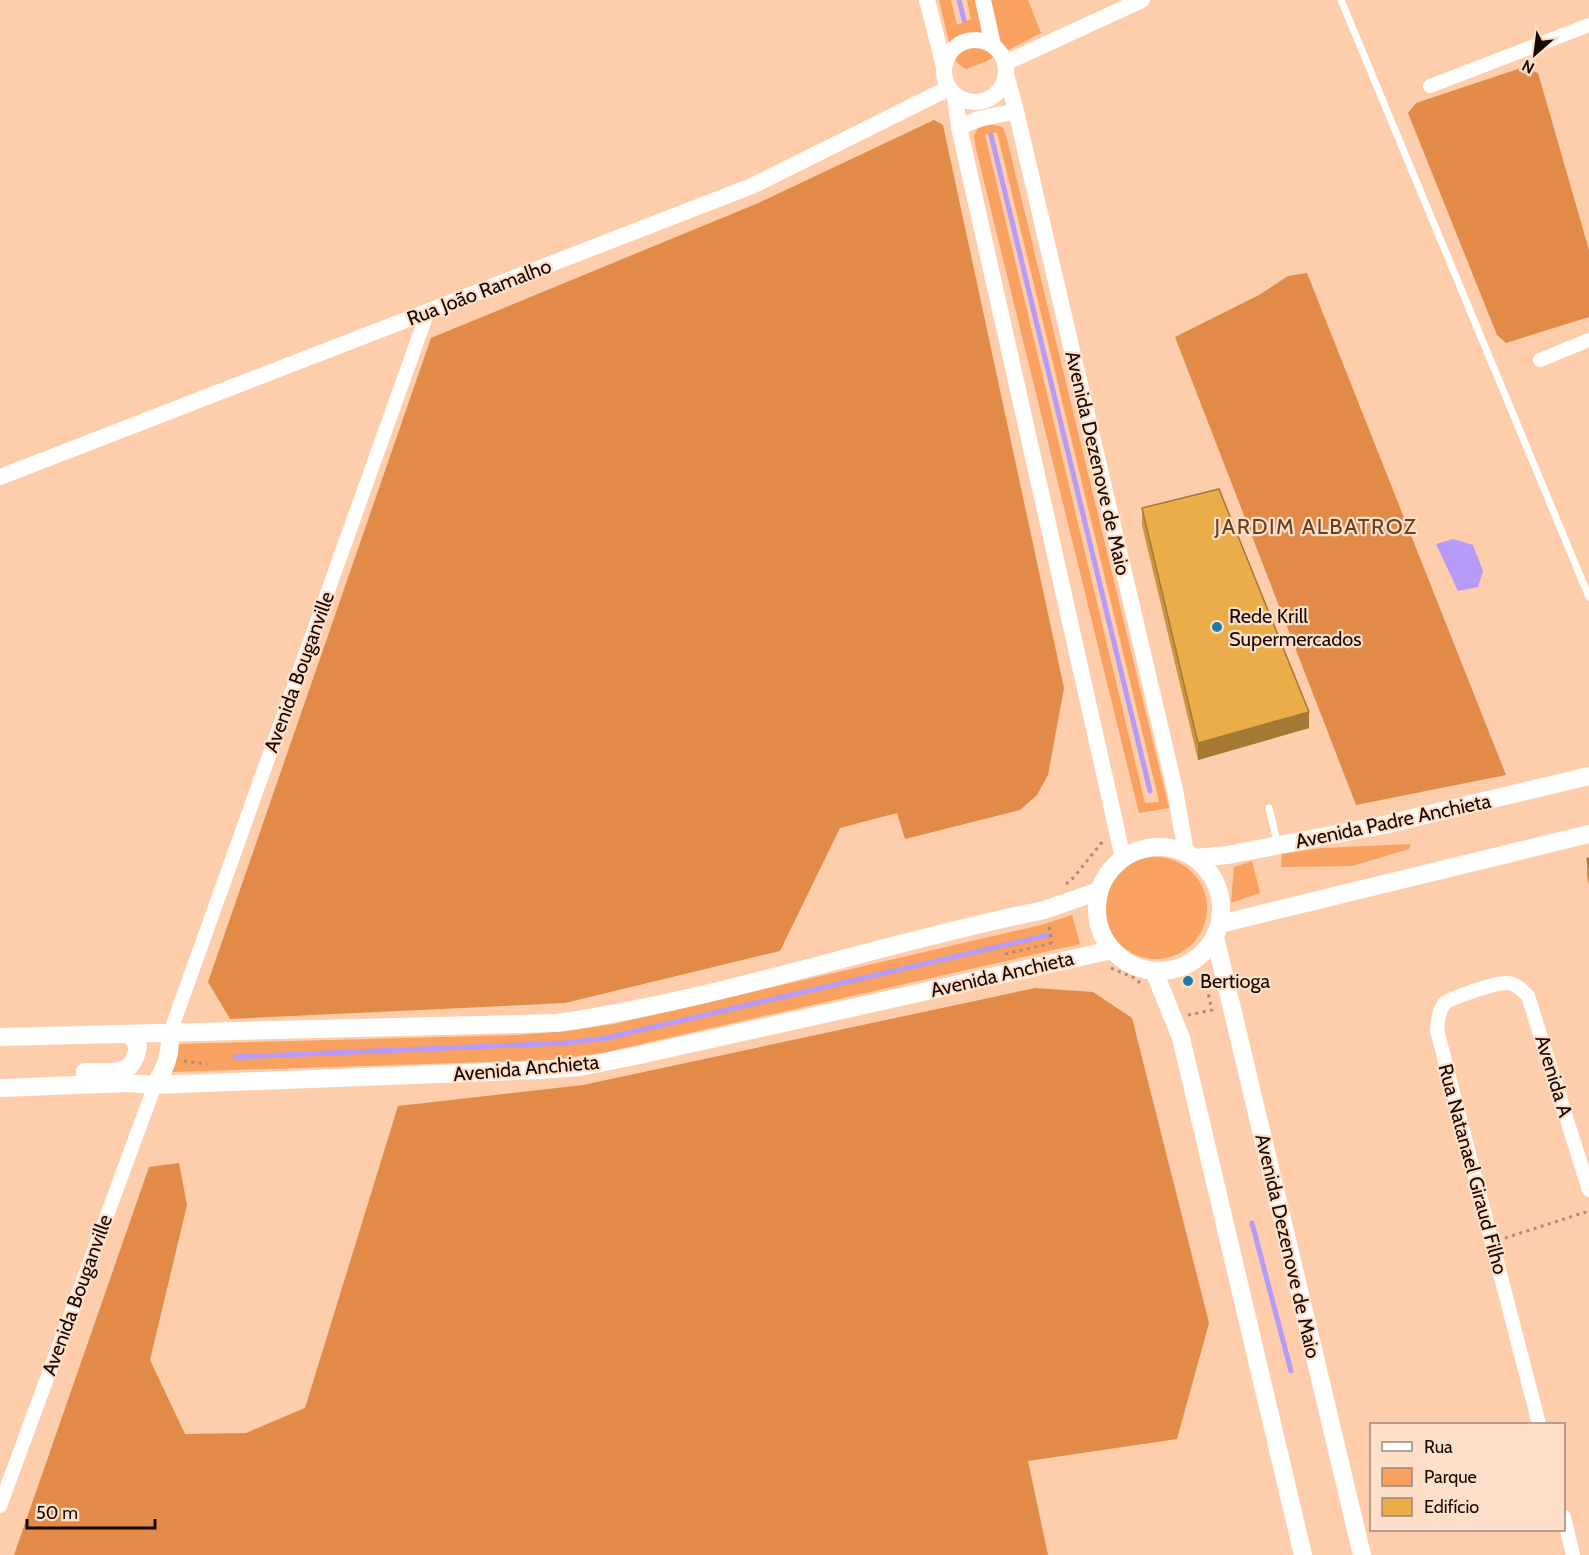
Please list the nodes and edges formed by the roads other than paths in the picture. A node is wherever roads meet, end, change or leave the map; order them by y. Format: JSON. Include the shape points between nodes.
{"nodes":[{"id":1,"x":927,"y":0,"type":"edge"},
{"id":2,"x":983,"y":0,"type":"edge"},
{"id":3,"x":1142,"y":0,"type":"edge"},
{"id":4,"x":1341,"y":0,"type":"edge"},
{"id":5,"x":1589,"y":26,"type":"edge"},
{"id":6,"x":993,"y":45,"type":"junction"},
{"id":7,"x":944,"y":67,"type":"junction"},
{"id":8,"x":1005,"y":68,"type":"junction"},
{"id":9,"x":1430,"y":86,"type":"dead end"},
{"id":10,"x":952,"y":92,"type":"junction"},
{"id":11,"x":1016,"y":111,"type":"junction"},
{"id":12,"x":959,"y":127,"type":"junction"},
{"id":13,"x":428,"y":310,"type":"junction"},
{"id":14,"x":1589,"y":340,"type":"edge"},
{"id":15,"x":1540,"y":360,"type":"dead end"},
{"id":16,"x":0,"y":477,"type":"edge"},
{"id":17,"x":1589,"y":597,"type":"edge"},
{"id":18,"x":1589,"y":776,"type":"edge"},
{"id":19,"x":1269,"y":808,"type":"dead end"},
{"id":20,"x":1589,"y":834,"type":"edge"},
{"id":21,"x":1278,"y":845,"type":"junction"},
{"id":22,"x":1191,"y":855,"type":"junction"},
{"id":23,"x":1123,"y":858,"type":"junction"},
{"id":24,"x":1099,"y":891,"type":"junction"},
{"id":25,"x":1217,"y":931,"type":"junction"},
{"id":26,"x":1107,"y":957,"type":"junction"},
{"id":27,"x":1154,"y":971,"type":"junction"},
{"id":28,"x":1528,"y":996,"type":"joint"},
{"id":29,"x":170,"y":1033,"type":"junction"},
{"id":30,"x":130,"y":1035,"type":"junction"},
{"id":31,"x":0,"y":1037,"type":"edge"},
{"id":32,"x":155,"y":1084,"type":"junction"},
{"id":33,"x":33,"y":1086,"type":"junction"},
{"id":34,"x":0,"y":1088,"type":"edge"},
{"id":35,"x":1589,"y":1190,"type":"edge"},
{"id":36,"x":1538,"y":1423,"type":"edge"},
{"id":37,"x":0,"y":1506,"type":"edge"},
{"id":38,"x":1565,"y":1525,"type":"edge"},
{"id":39,"x":1304,"y":1555,"type":"edge"},
{"id":40,"x":1362,"y":1555,"type":"edge"},
{"id":41,"x":1573,"y":1555,"type":"edge"}],
"edges":[{"from":1,"to":7,"type":"street"},
{"from":2,"to":6,"type":"street"},
{"from":3,"to":8,"type":"street"},
{"from":4,"to":17,"type":"lane"},
{"from":5,"to":9,"type":"street"},
{"from":6,"to":7,"type":"street","via":[[983,40],[962,42],[949,52]]},
{"from":6,"to":8,"type":"street"},
{"from":7,"to":10,"type":"street"},
{"from":8,"to":10,"type":"street","via":[[1003,84],[988,99],[977,102]]},
{"from":8,"to":11,"type":"street","name":"Avenida Dezenove de Maio"},
{"from":10,"to":12,"type":"street"},
{"from":10,"to":13,"type":"street","name":"Rua João Ramalho","via":[[752,186]]},
{"from":11,"to":12,"type":"street"},
{"from":11,"to":22,"type":"street","name":"Avenida Dezenove de Maio"},
{"from":12,"to":23,"type":"street"},
{"from":13,"to":16,"type":"street","name":"Rua João Ramalho"},
{"from":13,"to":29,"type":"street","name":"Avenida Bouganville"},
{"from":14,"to":15,"type":"street"},
{"from":18,"to":21,"type":"main road","name":"Avenida Padre Anchieta","via":[[1388,824]]},
{"from":19,"to":21,"type":"lane"},
{"from":20,"to":25,"type":"main road"},
{"from":21,"to":22,"type":"main road","name":"Avenida Padre Anchieta","via":[[1228,855]]},
{"from":22,"to":23,"type":"main road","via":[[1154,847]]},
{"from":22,"to":25,"type":"main road","via":[[1209,871],[1218,888],[1221,906]]},
{"from":23,"to":24,"type":"main road","via":[[1109,872]]},
{"from":24,"to":26,"type":"main road","via":[[1097,912]]},
{"from":24,"to":29,"type":"main road","via":[[1044,910],[598,1017],[557,1023]]},
{"from":25,"to":27,"type":"main road","via":[[1207,950],[1196,959],[1169,971]]},
{"from":25,"to":40,"type":"main road","name":"Avenida Dezenove de Maio"},
{"from":26,"to":27,"type":"main road"},
{"from":26,"to":32,"type":"main road","name":"Avenida Anchieta","via":[[1058,962],[580,1067]]},
{"from":27,"to":39,"type":"main road","via":[[1181,1038]]},
{"from":28,"to":35,"type":"street","name":"Avenida A"},
{"from":28,"to":36,"type":"street","name":"Rua Natanael Giraud Filho","via":[[1506,982],[1449,999],[1437,1018],[1437,1030]]},
{"from":29,"to":30,"type":"main road"},
{"from":29,"to":32,"type":"main road","via":[[169,1059]]},
{"from":30,"to":31,"type":"main road"},
{"from":30,"to":33,"type":"main road","via":[[138,1046],[132,1067],[56,1074]]},
{"from":32,"to":33,"type":"main road","name":"Avenida Anchieta"},
{"from":32,"to":37,"type":"street","name":"Avenida Bouganville"},
{"from":33,"to":34,"type":"main road","name":"Avenida Anchieta"},
{"from":38,"to":41,"type":"street"}]}
